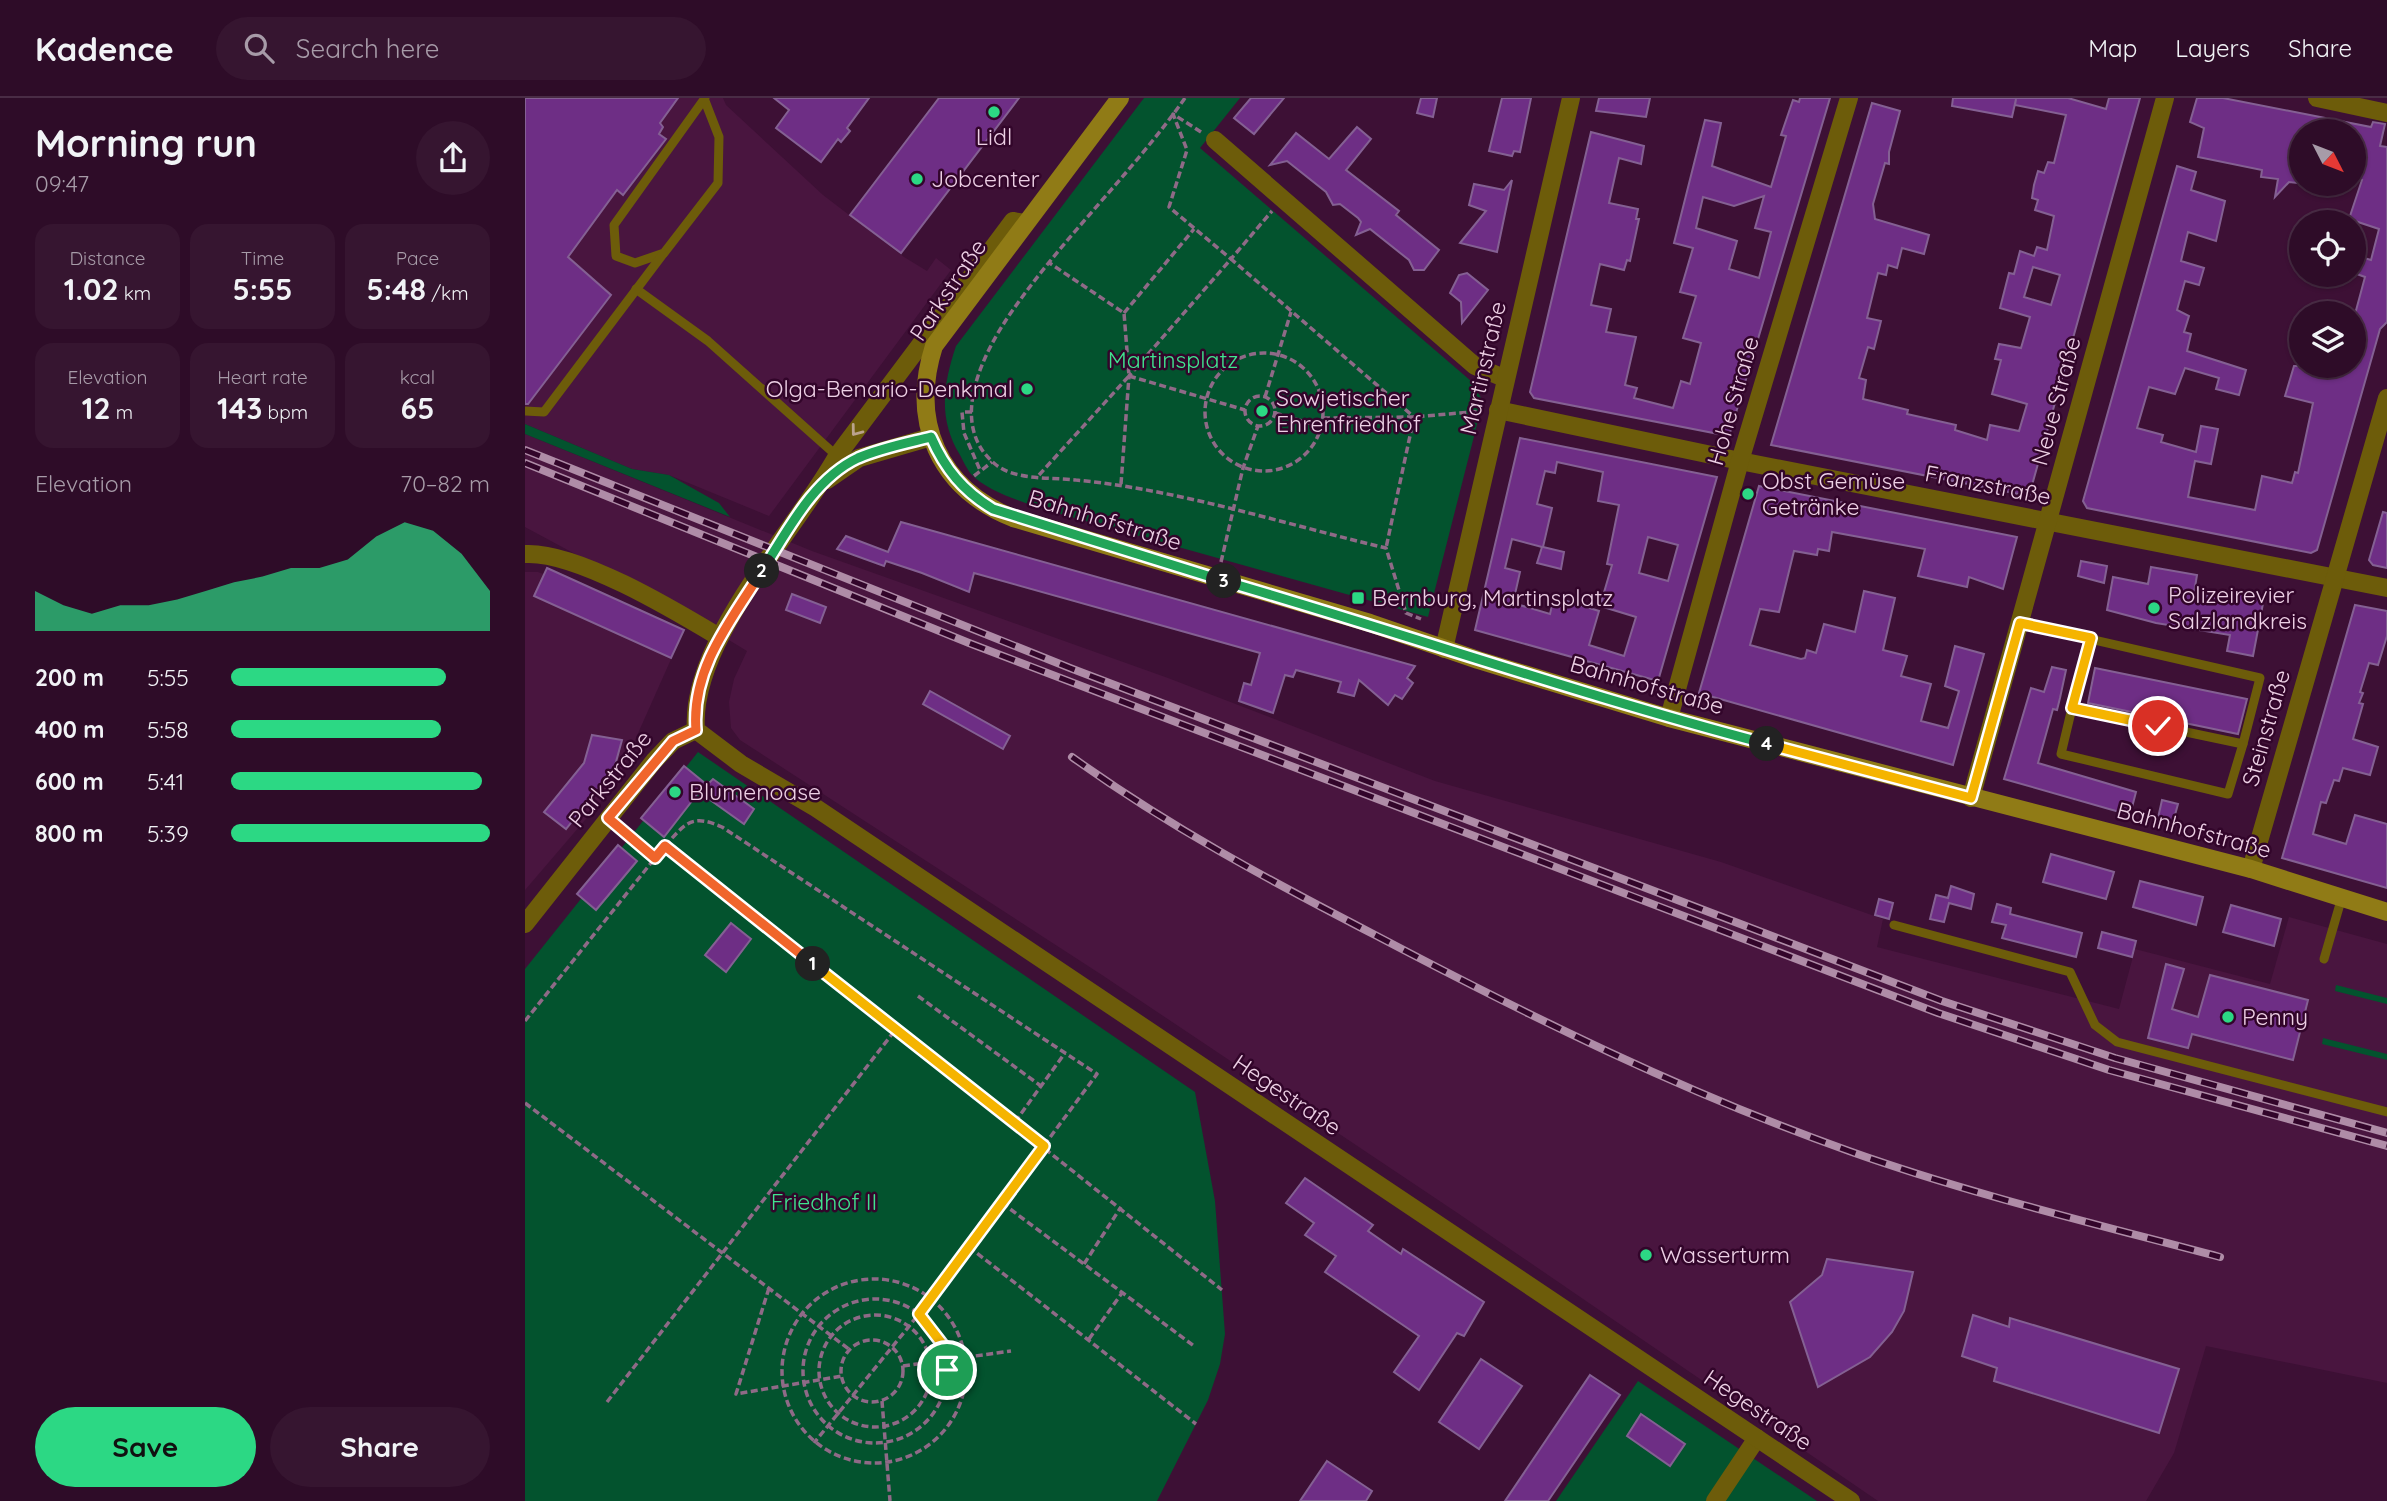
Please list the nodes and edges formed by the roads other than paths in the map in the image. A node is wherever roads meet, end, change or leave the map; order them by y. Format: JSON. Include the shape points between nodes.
{"nodes":[{"id":1,"x":1120,"y":98,"type":"edge"},
{"id":2,"x":1571,"y":98,"type":"edge"},
{"id":3,"x":1849,"y":98,"type":"edge"},
{"id":4,"x":2165,"y":98,"type":"edge"},
{"id":5,"x":2317,"y":98,"type":"edge"},
{"id":6,"x":705,"y":100,"type":"edge"},
{"id":7,"x":2387,"y":113,"type":"edge"},
{"id":8,"x":1215,"y":140,"type":"dead end"},
{"id":9,"x":1025,"y":223,"type":"junction"},
{"id":10,"x":664,"y":253,"type":"junction"},
{"id":11,"x":636,"y":289,"type":"junction"},
{"id":12,"x":1504,"y":378,"type":"junction"},
{"id":13,"x":2387,"y":398,"type":"edge"},
{"id":14,"x":1498,"y":410,"type":"junction"},
{"id":15,"x":525,"y":411,"type":"edge"},
{"id":16,"x":931,"y":437,"type":"junction"},
{"id":17,"x":837,"y":456,"type":"junction"},
{"id":18,"x":1740,"y":461,"type":"junction"},
{"id":19,"x":822,"y":484,"type":"junction"},
{"id":20,"x":2048,"y":522,"type":"junction"},
{"id":21,"x":525,"y":554,"type":"edge"},
{"id":22,"x":2336,"y":578,"type":"junction"},
{"id":23,"x":2387,"y":589,"type":"edge"},
{"id":24,"x":2020,"y":623,"type":"junction"},
{"id":25,"x":719,"y":636,"type":"junction"},
{"id":26,"x":2091,"y":638,"type":"junction"},
{"id":27,"x":1447,"y":640,"type":"junction"},
{"id":28,"x":2072,"y":708,"type":"junction"},
{"id":29,"x":1669,"y":719,"type":"junction"},
{"id":30,"x":696,"y":730,"type":"junction"},
{"id":31,"x":2243,"y":744,"type":"junction"},
{"id":32,"x":1971,"y":798,"type":"junction"},
{"id":33,"x":2251,"y":869,"type":"junction"},
{"id":34,"x":2342,"y":897,"type":"junction"},
{"id":35,"x":2387,"y":912,"type":"edge"},
{"id":36,"x":525,"y":924,"type":"edge"},
{"id":37,"x":1894,"y":925,"type":"dead end"},
{"id":38,"x":2324,"y":959,"type":"dead end"},
{"id":39,"x":2387,"y":1112,"type":"edge"},
{"id":40,"x":1757,"y":1438,"type":"junction"},
{"id":41,"x":1715,"y":1501,"type":"edge"},
{"id":42,"x":1850,"y":1501,"type":"edge"}],
"edges":[{"from":1,"to":9,"type":"main road","name":"Parkstraße"},
{"from":2,"to":12,"type":"street","name":"Martinstraße"},
{"from":3,"to":18,"type":"street","name":"Hohe Straße"},
{"from":4,"to":20,"type":"street","name":"Neue Straße"},
{"from":5,"to":7,"type":"street"},
{"from":6,"to":10,"type":"lane","via":[[719,137],[718,183]]},
{"from":6,"to":10,"type":"lane","via":[[614,225],[617,256],[635,263]]},
{"from":8,"to":12,"type":"street","via":[[1475,366]]},
{"from":9,"to":16,"type":"main road","name":"Parkstraße","via":[[934,346],[925,398]]},
{"from":9,"to":17,"type":"street","name":"Parkstraße","one_way":true,"via":[[1013,221]]},
{"from":10,"to":11,"type":"lane"},
{"from":11,"to":15,"type":"lane","via":[[544,412]]},
{"from":11,"to":17,"type":"lane","via":[[708,341]]},
{"from":12,"to":14,"type":"street","name":"Martinstraße"},
{"from":13,"to":22,"type":"street","name":"Steinstraße"},
{"from":14,"to":18,"type":"street","name":"Franzstraße"},
{"from":14,"to":27,"type":"street","name":"Martinstraße"},
{"from":16,"to":19,"type":"street","name":"Parkstraße","via":[[859,458]]},
{"from":16,"to":27,"type":"main road","name":"Bahnhofstraße","via":[[962,487],[1003,513],[1370,623]]},
{"from":17,"to":19,"type":"street","name":"Parkstraße"},
{"from":18,"to":20,"type":"street","name":"Franzstraße"},
{"from":18,"to":29,"type":"street","name":"Hohe Straße"},
{"from":19,"to":25,"type":"street","name":"Parkstraße"},
{"from":20,"to":22,"type":"street","name":"Franzstraße"},
{"from":20,"to":24,"type":"street","name":"Neue Straße"},
{"from":21,"to":25,"type":"street","via":[[549,555],[578,565]]},
{"from":22,"to":23,"type":"street","name":"Franzstraße"},
{"from":22,"to":33,"type":"street","name":"Steinstraße"},
{"from":24,"to":26,"type":"lane"},
{"from":24,"to":32,"type":"street","name":"Neue Straße"},
{"from":25,"to":30,"type":"street","name":"Parkstraße","via":[[696,699]]},
{"from":26,"to":28,"type":"lane"},
{"from":26,"to":31,"type":"lane","via":[[2260,678]]},
{"from":27,"to":29,"type":"main road","name":"Bahnhofstraße"},
{"from":28,"to":31,"type":"lane"},
{"from":28,"to":31,"type":"lane","via":[[2061,754],[2228,794]]},
{"from":29,"to":32,"type":"main road","name":"Bahnhofstraße"},
{"from":30,"to":36,"type":"street","name":"Parkstraße","via":[[673,741]]},
{"from":30,"to":40,"type":"street","name":"Hegestraße"},
{"from":32,"to":33,"type":"main road","name":"Bahnhofstraße"},
{"from":33,"to":34,"type":"main road","name":"Bahnhofstraße"},
{"from":34,"to":35,"type":"main road","name":"Bahnhofstraße"},
{"from":34,"to":38,"type":"lane"},
{"from":37,"to":39,"type":"lane","via":[[2070,972],[2095,1025],[2117,1042]]},
{"from":40,"to":41,"type":"street"},
{"from":40,"to":42,"type":"street","name":"Hegestraße"}]}
